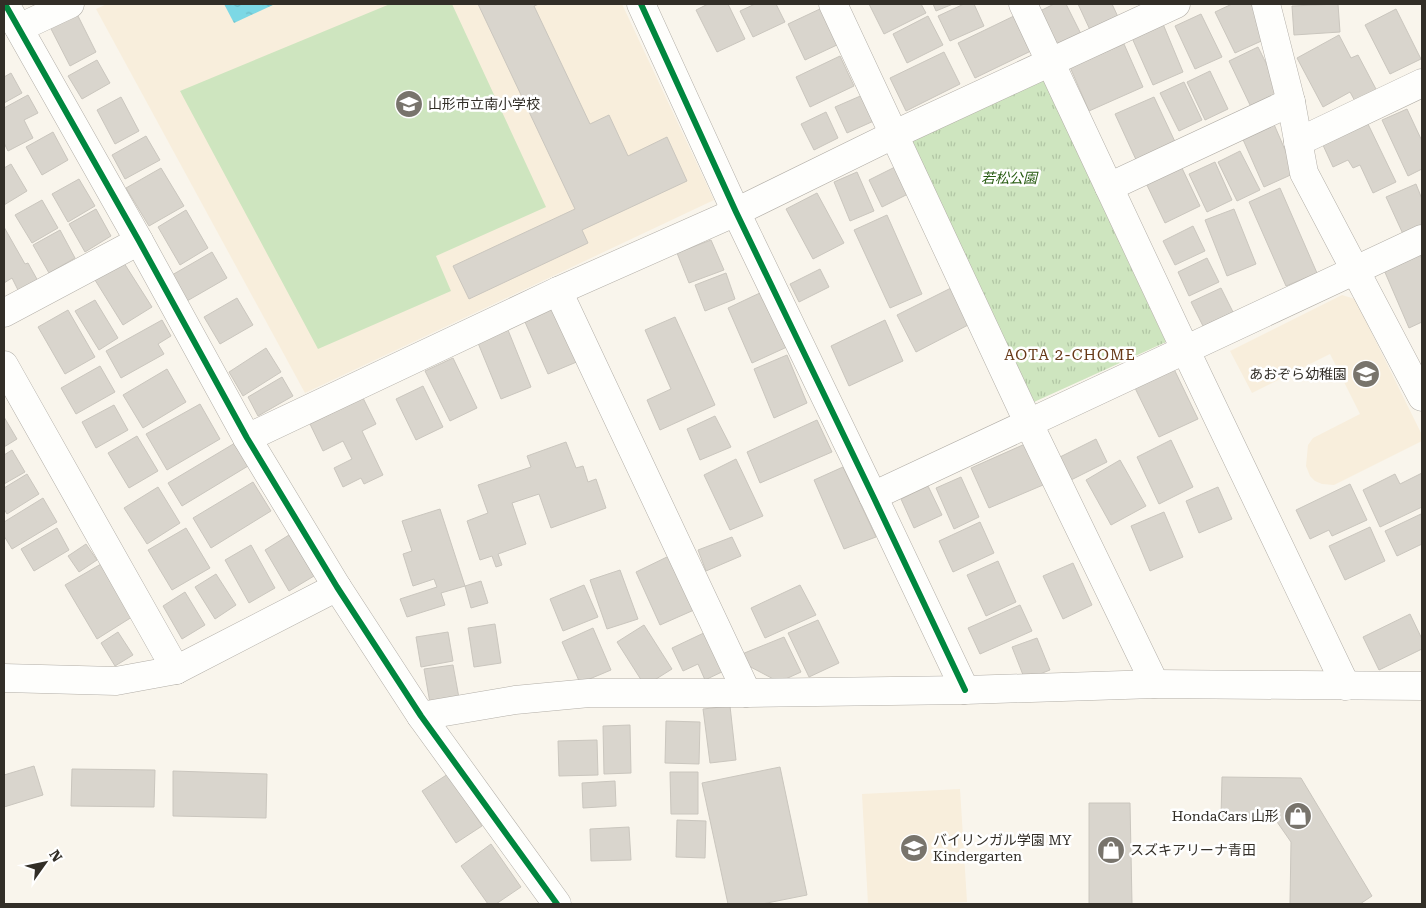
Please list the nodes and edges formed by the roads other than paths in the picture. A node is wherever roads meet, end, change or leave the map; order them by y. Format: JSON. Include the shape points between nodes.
{"nodes":[{"id":1,"x":5,"y":4,"type":"edge"},
{"id":2,"x":70,"y":4,"type":"edge"},
{"id":3,"x":641,"y":4,"type":"edge"},
{"id":4,"x":833,"y":4,"type":"edge"},
{"id":5,"x":1023,"y":4,"type":"edge"},
{"id":6,"x":1176,"y":4,"type":"edge"},
{"id":7,"x":1266,"y":4,"type":"edge"},
{"id":8,"x":19,"y":28,"type":"junction"},
{"id":9,"x":1050,"y":61,"type":"junction"},
{"id":10,"x":1422,"y":82,"type":"edge"},
{"id":11,"x":1291,"y":102,"type":"junction"},
{"id":12,"x":893,"y":135,"type":"junction"},
{"id":13,"x":1298,"y":142,"type":"junction"},
{"id":14,"x":1109,"y":188,"type":"junction"},
{"id":15,"x":736,"y":212,"type":"junction"},
{"id":16,"x":1422,"y":239,"type":"edge"},
{"id":17,"x":139,"y":241,"type":"junction"},
{"id":18,"x":1354,"y":271,"type":"junction"},
{"id":19,"x":558,"y":291,"type":"junction"},
{"id":20,"x":4,"y":313,"type":"edge"},
{"id":21,"x":1185,"y":349,"type":"junction"},
{"id":22,"x":4,"y":365,"type":"edge"},
{"id":23,"x":1422,"y":398,"type":"edge"},
{"id":24,"x":1028,"y":424,"type":"junction"},
{"id":25,"x":247,"y":438,"type":"junction"},
{"id":26,"x":873,"y":496,"type":"junction"},
{"id":27,"x":337,"y":587,"type":"junction"},
{"id":28,"x":176,"y":670,"type":"junction"},
{"id":29,"x":4,"y":678,"type":"edge"},
{"id":30,"x":1155,"y":684,"type":"junction"},
{"id":31,"x":1346,"y":686,"type":"junction"},
{"id":32,"x":1422,"y":686,"type":"edge"},
{"id":33,"x":965,"y":690,"type":"junction"},
{"id":34,"x":748,"y":693,"type":"junction"},
{"id":35,"x":421,"y":716,"type":"junction"},
{"id":36,"x":557,"y":904,"type":"edge"}],
"edges":[{"from":1,"to":8,"type":"street"},
{"from":2,"to":8,"type":"street"},
{"from":3,"to":15,"type":"street"},
{"from":4,"to":12,"type":"street"},
{"from":5,"to":9,"type":"street"},
{"from":6,"to":9,"type":"street"},
{"from":7,"to":11,"type":"street"},
{"from":8,"to":17,"type":"street"},
{"from":9,"to":12,"type":"street"},
{"from":9,"to":14,"type":"street"},
{"from":10,"to":13,"type":"street"},
{"from":11,"to":13,"type":"street"},
{"from":11,"to":14,"type":"street"},
{"from":12,"to":15,"type":"street"},
{"from":12,"to":24,"type":"street"},
{"from":13,"to":18,"type":"street","via":[[1304,173]]},
{"from":14,"to":21,"type":"street"},
{"from":15,"to":19,"type":"street"},
{"from":15,"to":26,"type":"street"},
{"from":16,"to":18,"type":"street"},
{"from":17,"to":20,"type":"street"},
{"from":17,"to":25,"type":"street"},
{"from":18,"to":21,"type":"street"},
{"from":18,"to":23,"type":"street"},
{"from":19,"to":25,"type":"street"},
{"from":19,"to":34,"type":"street"},
{"from":21,"to":24,"type":"street"},
{"from":21,"to":31,"type":"street"},
{"from":22,"to":28,"type":"street"},
{"from":24,"to":26,"type":"street"},
{"from":24,"to":30,"type":"street"},
{"from":25,"to":27,"type":"street"},
{"from":26,"to":33,"type":"street"},
{"from":27,"to":28,"type":"street"},
{"from":27,"to":35,"type":"street"},
{"from":28,"to":29,"type":"street","via":[[116,681]]},
{"from":30,"to":31,"type":"street"},
{"from":30,"to":33,"type":"street"},
{"from":31,"to":32,"type":"street"},
{"from":33,"to":34,"type":"street"},
{"from":34,"to":35,"type":"street","via":[[589,693],[515,700]]},
{"from":35,"to":36,"type":"street"}]}
